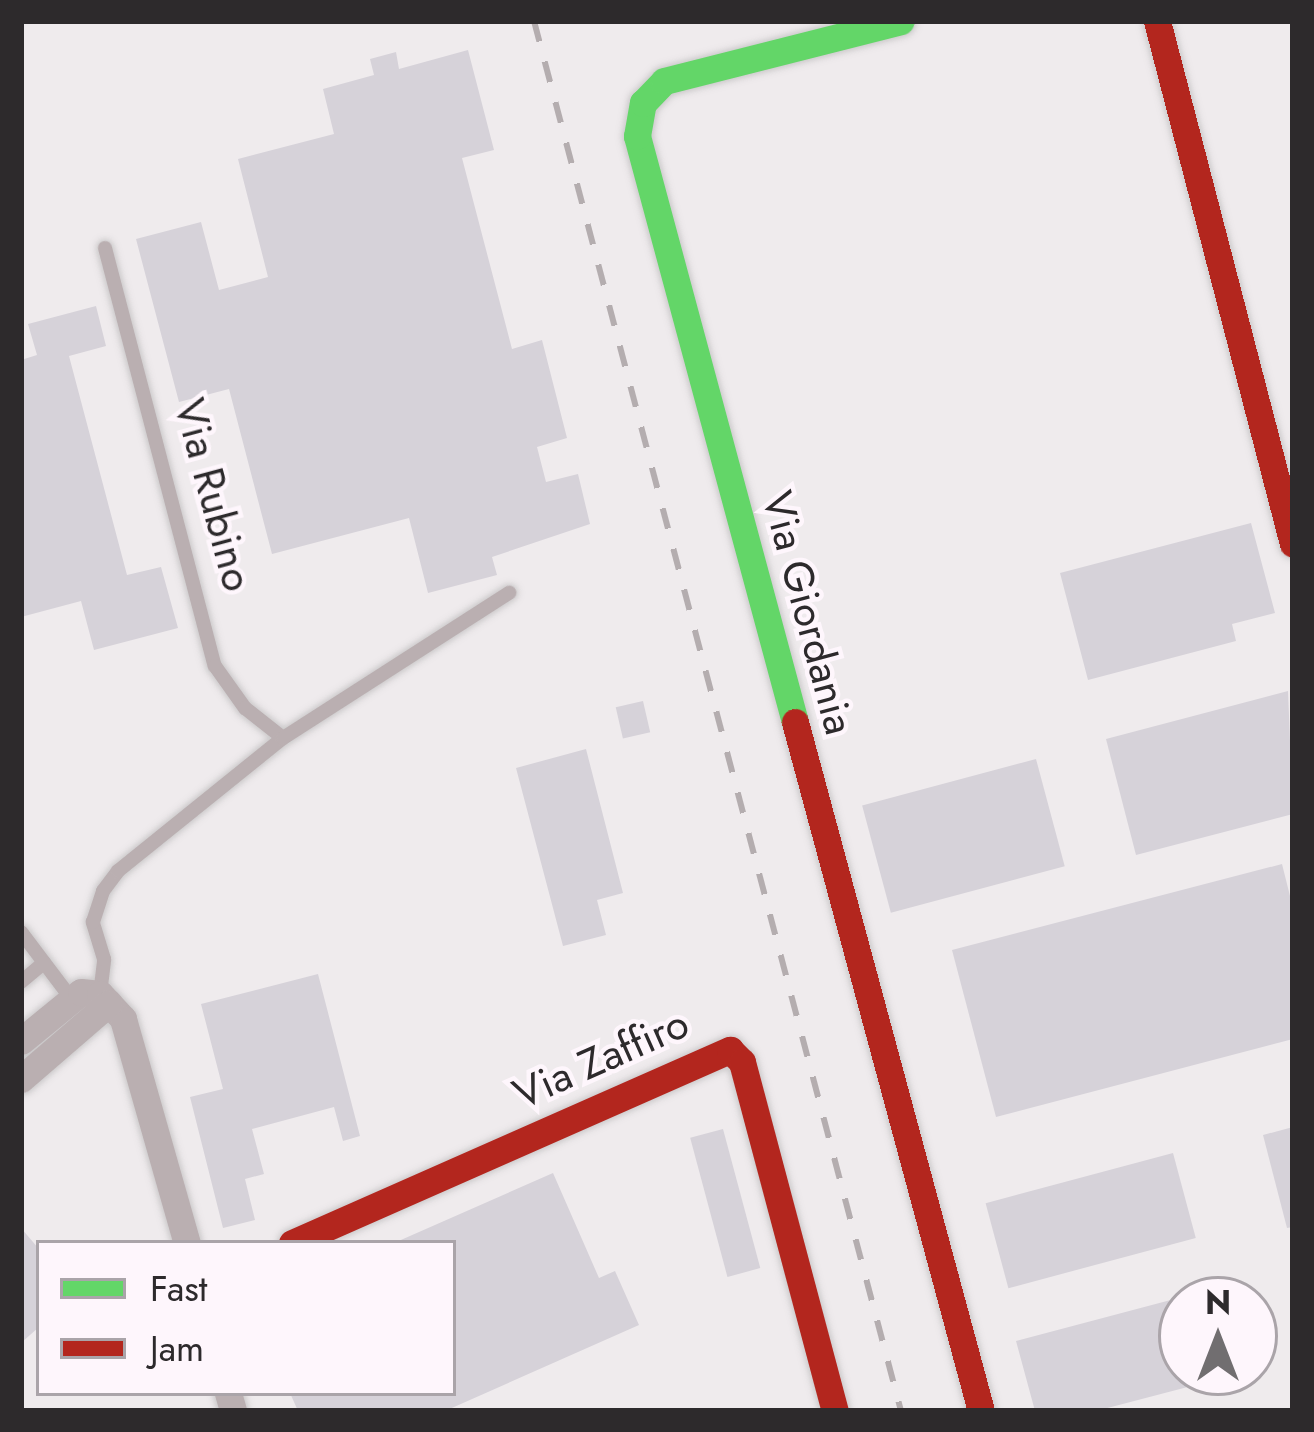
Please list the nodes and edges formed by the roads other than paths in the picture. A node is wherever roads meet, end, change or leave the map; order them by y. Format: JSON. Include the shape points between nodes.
{"nodes":[{"id":1,"x":901,"y":21,"type":"edge"},
{"id":2,"x":1157,"y":21,"type":"edge"},
{"id":3,"x":105,"y":248,"type":"dead end"},
{"id":4,"x":1293,"y":544,"type":"edge"},
{"id":5,"x":509,"y":593,"type":"dead end"},
{"id":6,"x":283,"y":738,"type":"junction"},
{"id":7,"x":21,"y":932,"type":"edge"},
{"id":8,"x":44,"y":963,"type":"junction"},
{"id":9,"x":21,"y":982,"type":"edge"},
{"id":10,"x":71,"y":998,"type":"junction"},
{"id":11,"x":105,"y":998,"type":"junction"},
{"id":12,"x":21,"y":1041,"type":"edge"},
{"id":13,"x":21,"y":1079,"type":"edge"},
{"id":14,"x":187,"y":1240,"type":"edge"},
{"id":15,"x":299,"y":1240,"type":"edge"},
{"id":16,"x":835,"y":1411,"type":"edge"},
{"id":17,"x":981,"y":1411,"type":"edge"}],
"edges":[{"from":1,"to":17,"type":"street","name":"Via Giordania","via":[[664,80],[643,103],[637,136]]},
{"from":2,"to":4,"type":"street"},
{"from":3,"to":6,"type":"lane","name":"Via Rubino","via":[[214,666],[245,708]]},
{"from":5,"to":6,"type":"lane"},
{"from":6,"to":11,"type":"lane","via":[[103,891],[93,922]]},
{"from":7,"to":8,"type":"lane"},
{"from":8,"to":9,"type":"lane"},
{"from":8,"to":10,"type":"lane"},
{"from":10,"to":11,"type":"street","via":[[87,991]]},
{"from":10,"to":12,"type":"street"},
{"from":11,"to":13,"type":"street"},
{"from":11,"to":14,"type":"street","via":[[130,1033]]},
{"from":15,"to":16,"type":"street","name":"Via Zaffiro","via":[[730,1050],[742,1062]]}]}
